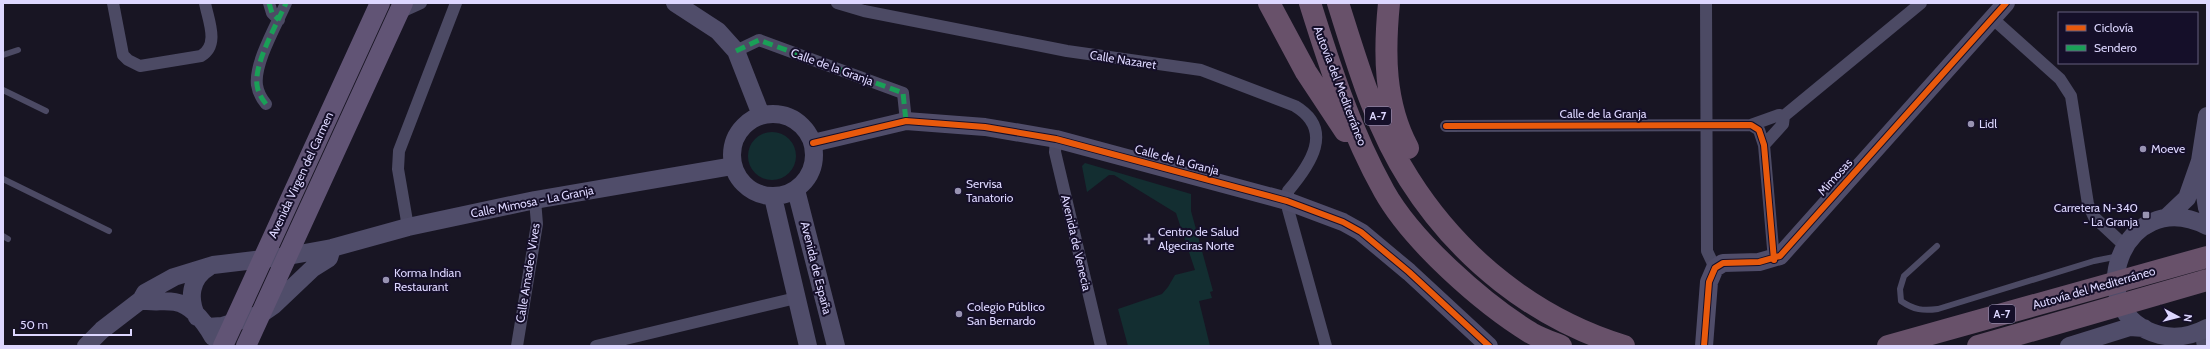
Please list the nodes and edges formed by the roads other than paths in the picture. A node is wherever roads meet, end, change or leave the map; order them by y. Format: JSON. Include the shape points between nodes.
{"nodes":[{"id":1,"x":113,"y":3,"type":"edge"},
{"id":2,"x":205,"y":3,"type":"edge"},
{"id":3,"x":269,"y":3,"type":"edge"},
{"id":4,"x":286,"y":3,"type":"edge"},
{"id":5,"x":380,"y":3,"type":"edge"},
{"id":6,"x":421,"y":3,"type":"edge"},
{"id":7,"x":456,"y":3,"type":"edge"},
{"id":8,"x":675,"y":3,"type":"edge"},
{"id":9,"x":836,"y":3,"type":"edge"},
{"id":10,"x":1270,"y":3,"type":"edge"},
{"id":11,"x":1310,"y":3,"type":"edge"},
{"id":12,"x":1338,"y":3,"type":"edge"},
{"id":13,"x":1389,"y":3,"type":"edge"},
{"id":14,"x":1706,"y":3,"type":"edge"},
{"id":15,"x":1921,"y":3,"type":"edge"},
{"id":16,"x":2006,"y":3,"type":"edge"},
{"id":17,"x":401,"y":8,"type":"edge"},
{"id":18,"x":1992,"y":18,"type":"junction"},
{"id":19,"x":279,"y":20,"type":"junction"},
{"id":20,"x":18,"y":50,"type":"dead end"},
{"id":21,"x":736,"y":51,"type":"junction"},
{"id":22,"x":3,"y":55,"type":"edge"},
{"id":23,"x":3,"y":90,"type":"edge"},
{"id":24,"x":266,"y":104,"type":"dead end"},
{"id":25,"x":46,"y":110,"type":"dead end"},
{"id":26,"x":761,"y":115,"type":"junction"},
{"id":27,"x":1784,"y":116,"type":"junction"},
{"id":28,"x":2207,"y":116,"type":"edge"},
{"id":29,"x":906,"y":121,"type":"junction"},
{"id":30,"x":1706,"y":124,"type":"junction"},
{"id":31,"x":1446,"y":126,"type":"dead end"},
{"id":32,"x":1755,"y":128,"type":"junction"},
{"id":33,"x":1056,"y":139,"type":"junction"},
{"id":34,"x":2205,"y":142,"type":"edge"},
{"id":35,"x":813,"y":144,"type":"junction"},
{"id":36,"x":1764,"y":144,"type":"junction"},
{"id":37,"x":2200,"y":161,"type":"junction"},
{"id":38,"x":733,"y":166,"type":"junction"},
{"id":39,"x":3,"y":179,"type":"edge"},
{"id":40,"x":796,"y":190,"type":"junction"},
{"id":41,"x":1384,"y":192,"type":"junction"},
{"id":42,"x":773,"y":197,"type":"junction"},
{"id":43,"x":535,"y":200,"type":"junction"},
{"id":44,"x":1287,"y":202,"type":"junction"},
{"id":45,"x":2207,"y":208,"type":"edge"},
{"id":46,"x":2167,"y":217,"type":"junction"},
{"id":47,"x":1438,"y":220,"type":"junction"},
{"id":48,"x":2207,"y":226,"type":"edge"},
{"id":49,"x":408,"y":227,"type":"junction"},
{"id":50,"x":300,"y":229,"type":"junction"},
{"id":51,"x":109,"y":231,"type":"dead end"},
{"id":52,"x":1936,"y":246,"type":"dead end"},
{"id":53,"x":332,"y":248,"type":"junction"},
{"id":54,"x":2122,"y":251,"type":"junction"},
{"id":55,"x":288,"y":256,"type":"junction"},
{"id":56,"x":2207,"y":257,"type":"edge"},
{"id":57,"x":262,"y":259,"type":"junction"},
{"id":58,"x":1774,"y":260,"type":"junction"},
{"id":59,"x":213,"y":265,"type":"junction"},
{"id":60,"x":1714,"y":268,"type":"junction"},
{"id":61,"x":2207,"y":280,"type":"edge"},
{"id":62,"x":2116,"y":282,"type":"junction"},
{"id":63,"x":796,"y":298,"type":"junction"},
{"id":64,"x":141,"y":300,"type":"junction"},
{"id":65,"x":2122,"y":305,"type":"junction"},
{"id":66,"x":261,"y":314,"type":"junction"},
{"id":67,"x":202,"y":322,"type":"junction"},
{"id":68,"x":233,"y":323,"type":"junction"},
{"id":69,"x":2144,"y":328,"type":"junction"},
{"id":70,"x":2204,"y":335,"type":"edge"},
{"id":71,"x":86,"y":346,"type":"edge"},
{"id":72,"x":217,"y":346,"type":"edge"},
{"id":73,"x":223,"y":346,"type":"edge"},
{"id":74,"x":246,"y":346,"type":"edge"},
{"id":75,"x":517,"y":346,"type":"edge"},
{"id":76,"x":596,"y":346,"type":"edge"},
{"id":77,"x":808,"y":346,"type":"edge"},
{"id":78,"x":836,"y":346,"type":"edge"},
{"id":79,"x":1101,"y":346,"type":"edge"},
{"id":80,"x":1326,"y":346,"type":"edge"},
{"id":81,"x":1489,"y":346,"type":"edge"},
{"id":82,"x":1561,"y":346,"type":"edge"},
{"id":83,"x":1624,"y":346,"type":"edge"},
{"id":84,"x":1704,"y":346,"type":"edge"},
{"id":85,"x":1888,"y":346,"type":"edge"},
{"id":86,"x":1978,"y":346,"type":"edge"},
{"id":87,"x":2069,"y":346,"type":"edge"}],
"edges":[{"from":1,"to":2,"type":"street","via":[[123,55],[140,66],[206,53],[210,49],[212,38]]},
{"from":3,"to":19,"type":"street","via":[[272,13]]},
{"from":4,"to":19,"type":"street"},
{"from":5,"to":57,"type":"main road","name":"Avenida Virgen del Carmen"},
{"from":6,"to":17,"type":"street"},
{"from":7,"to":49,"type":"street","via":[[399,151],[398,169]]},
{"from":8,"to":21,"type":"street","via":[[718,31]]},
{"from":9,"to":44,"type":"street","name":"Calle Nazaret","via":[[864,11],[1067,52],[1201,70],[1295,106],[1311,119],[1317,140],[1311,158],[1288,191]]},
{"from":10,"to":41,"type":"highway","via":[[1306,72]]},
{"from":11,"to":41,"type":"highway","name":"Autovía del Mediterráneo","number":"A-7","via":[[1352,126]]},
{"from":12,"to":47,"type":"highway","name":"Autovía del Mediterráneo","number":"A-7","via":[[1365,86],[1386,135],[1408,179]]},
{"from":13,"to":47,"type":"highway","via":[[1386,62],[1389,99],[1401,136],[1426,182]]},
{"from":14,"to":30,"type":"street"},
{"from":15,"to":27,"type":"street","name":"Calle de la Granja"},
{"from":16,"to":18,"type":"street","name":"Mimosas"},
{"from":17,"to":50,"type":"main road","name":"Avenida Virgen del Carmen"},
{"from":18,"to":54,"type":"street","via":[[2060,79],[2071,96],[2088,204],[2094,217]]},
{"from":18,"to":58,"type":"street","name":"Mimosas","via":[[1785,251]]},
{"from":19,"to":24,"type":"street","via":[[262,58],[256,83],[258,93]]},
{"from":20,"to":22,"type":"lane"},
{"from":21,"to":26,"type":"street"},
{"from":21,"to":29,"type":"street","name":"Calle de la Granja","via":[[759,40],[903,93]]},
{"from":23,"to":25,"type":"lane"},
{"from":26,"to":35,"type":"street","via":[[774,113],[793,118],[808,131]]},
{"from":26,"to":38,"type":"street","via":[[749,121],[740,130],[734,141]]},
{"from":27,"to":32,"type":"street","name":"Calle de la Granja","via":[[1779,115]]},
{"from":27,"to":36,"type":"street","name":"Calle de la Granja","via":[[1783,124]]},
{"from":28,"to":34,"type":"street"},
{"from":29,"to":33,"type":"street","name":"Calle de la Granja","via":[[985,127]]},
{"from":29,"to":35,"type":"street","name":"Calle de la Granja"},
{"from":30,"to":31,"type":"street","name":"Calle de la Granja"},
{"from":30,"to":32,"type":"street","name":"Calle de la Granja"},
{"from":30,"to":60,"type":"street","via":[[1707,251]]},
{"from":32,"to":36,"type":"street"},
{"from":33,"to":44,"type":"street","name":"Calle de la Granja"},
{"from":33,"to":79,"type":"street","name":"Avenida de Venecia","via":[[1055,152]]},
{"from":34,"to":37,"type":"street"},
{"from":35,"to":40,"type":"street","via":[[813,169],[806,181]]},
{"from":36,"to":58,"type":"street"},
{"from":37,"to":45,"type":"street"},
{"from":37,"to":46,"type":"street","via":[[2187,198]]},
{"from":38,"to":42,"type":"street","via":[[748,188],[761,195]]},
{"from":38,"to":43,"type":"street","name":"Calle Mimosa - La Granja"},
{"from":39,"to":51,"type":"lane"},
{"from":40,"to":42,"type":"street"},
{"from":40,"to":78,"type":"street","name":"Avenida de España"},
{"from":41,"to":82,"type":"highway","name":"Autovía del Mediterráneo","number":"A-7","via":[[1412,229],[1465,285],[1531,333]]},
{"from":42,"to":63,"type":"street"},
{"from":43,"to":49,"type":"street","name":"Calle Mimosa - La Granja"},
{"from":43,"to":75,"type":"street","name":"Calle Amadeo Vives","via":[[537,224]]},
{"from":44,"to":80,"type":"street"},
{"from":44,"to":81,"type":"street","name":"Calle de la Granja","via":[[1343,222],[1361,232],[1409,272]]},
{"from":46,"to":48,"type":"street","via":[[2188,218]]},
{"from":46,"to":54,"type":"street","via":[[2143,227]]},
{"from":47,"to":83,"type":"highway","name":"Autovía del Mediterráneo","number":"A-7","via":[[1496,279],[1539,309],[1607,341]]},
{"from":49,"to":53,"type":"street","name":"Calle Mimosa - La Granja"},
{"from":50,"to":53,"type":"street","via":[[306,239],[324,242]]},
{"from":50,"to":55,"type":"main road","name":"Avenida Virgen del Carmen"},
{"from":52,"to":54,"type":"lane","via":[[1904,276],[1900,289],[1901,301],[1912,309],[1938,309]]},
{"from":53,"to":55,"type":"street","name":"Calle Mimosa - La Granja"},
{"from":53,"to":66,"type":"street","via":[[329,258],[313,268]]},
{"from":54,"to":62,"type":"street"},
{"from":55,"to":57,"type":"street","name":"Calle Mimosa - La Granja"},
{"from":55,"to":66,"type":"main road","name":"Avenida Virgen del Carmen"},
{"from":56,"to":62,"type":"highway","name":"Autovía del Mediterráneo","number":"A-7"},
{"from":57,"to":59,"type":"street","name":"Calle Mimosa - La Granja"},
{"from":57,"to":68,"type":"main road","name":"Avenida Virgen del Carmen"},
{"from":58,"to":60,"type":"street","via":[[1730,261]]},
{"from":59,"to":64,"type":"street","name":"Calle Mimosa - La Granja","via":[[174,277],[145,293]]},
{"from":59,"to":67,"type":"street","via":[[204,270],[192,287],[193,308]]},
{"from":60,"to":84,"type":"street","via":[[1708,290]]},
{"from":61,"to":65,"type":"highway","name":"Autovía del Mediterráneo","number":"A-7"},
{"from":62,"to":65,"type":"street"},
{"from":62,"to":85,"type":"highway","name":"Autovía del Mediterráneo","number":"A-7"},
{"from":63,"to":76,"type":"street"},
{"from":63,"to":77,"type":"street"},
{"from":64,"to":67,"type":"street","via":[[150,303],[180,303],[192,310]]},
{"from":64,"to":71,"type":"street","name":"Calle Mimosa - La Granja","via":[[102,330]]},
{"from":65,"to":69,"type":"street","via":[[2135,322]]},
{"from":65,"to":86,"type":"highway","name":"Autovía del Mediterráneo","number":"A-7"},
{"from":66,"to":68,"type":"street"},
{"from":66,"to":74,"type":"main road","name":"Avenida Virgen del Carmen"},
{"from":67,"to":68,"type":"street"},
{"from":67,"to":72,"type":"street"},
{"from":68,"to":73,"type":"main road","name":"Avenida Virgen del Carmen"},
{"from":69,"to":70,"type":"street","via":[[2154,333],[2178,337]]},
{"from":69,"to":87,"type":"street","via":[[2130,327]]}]}
